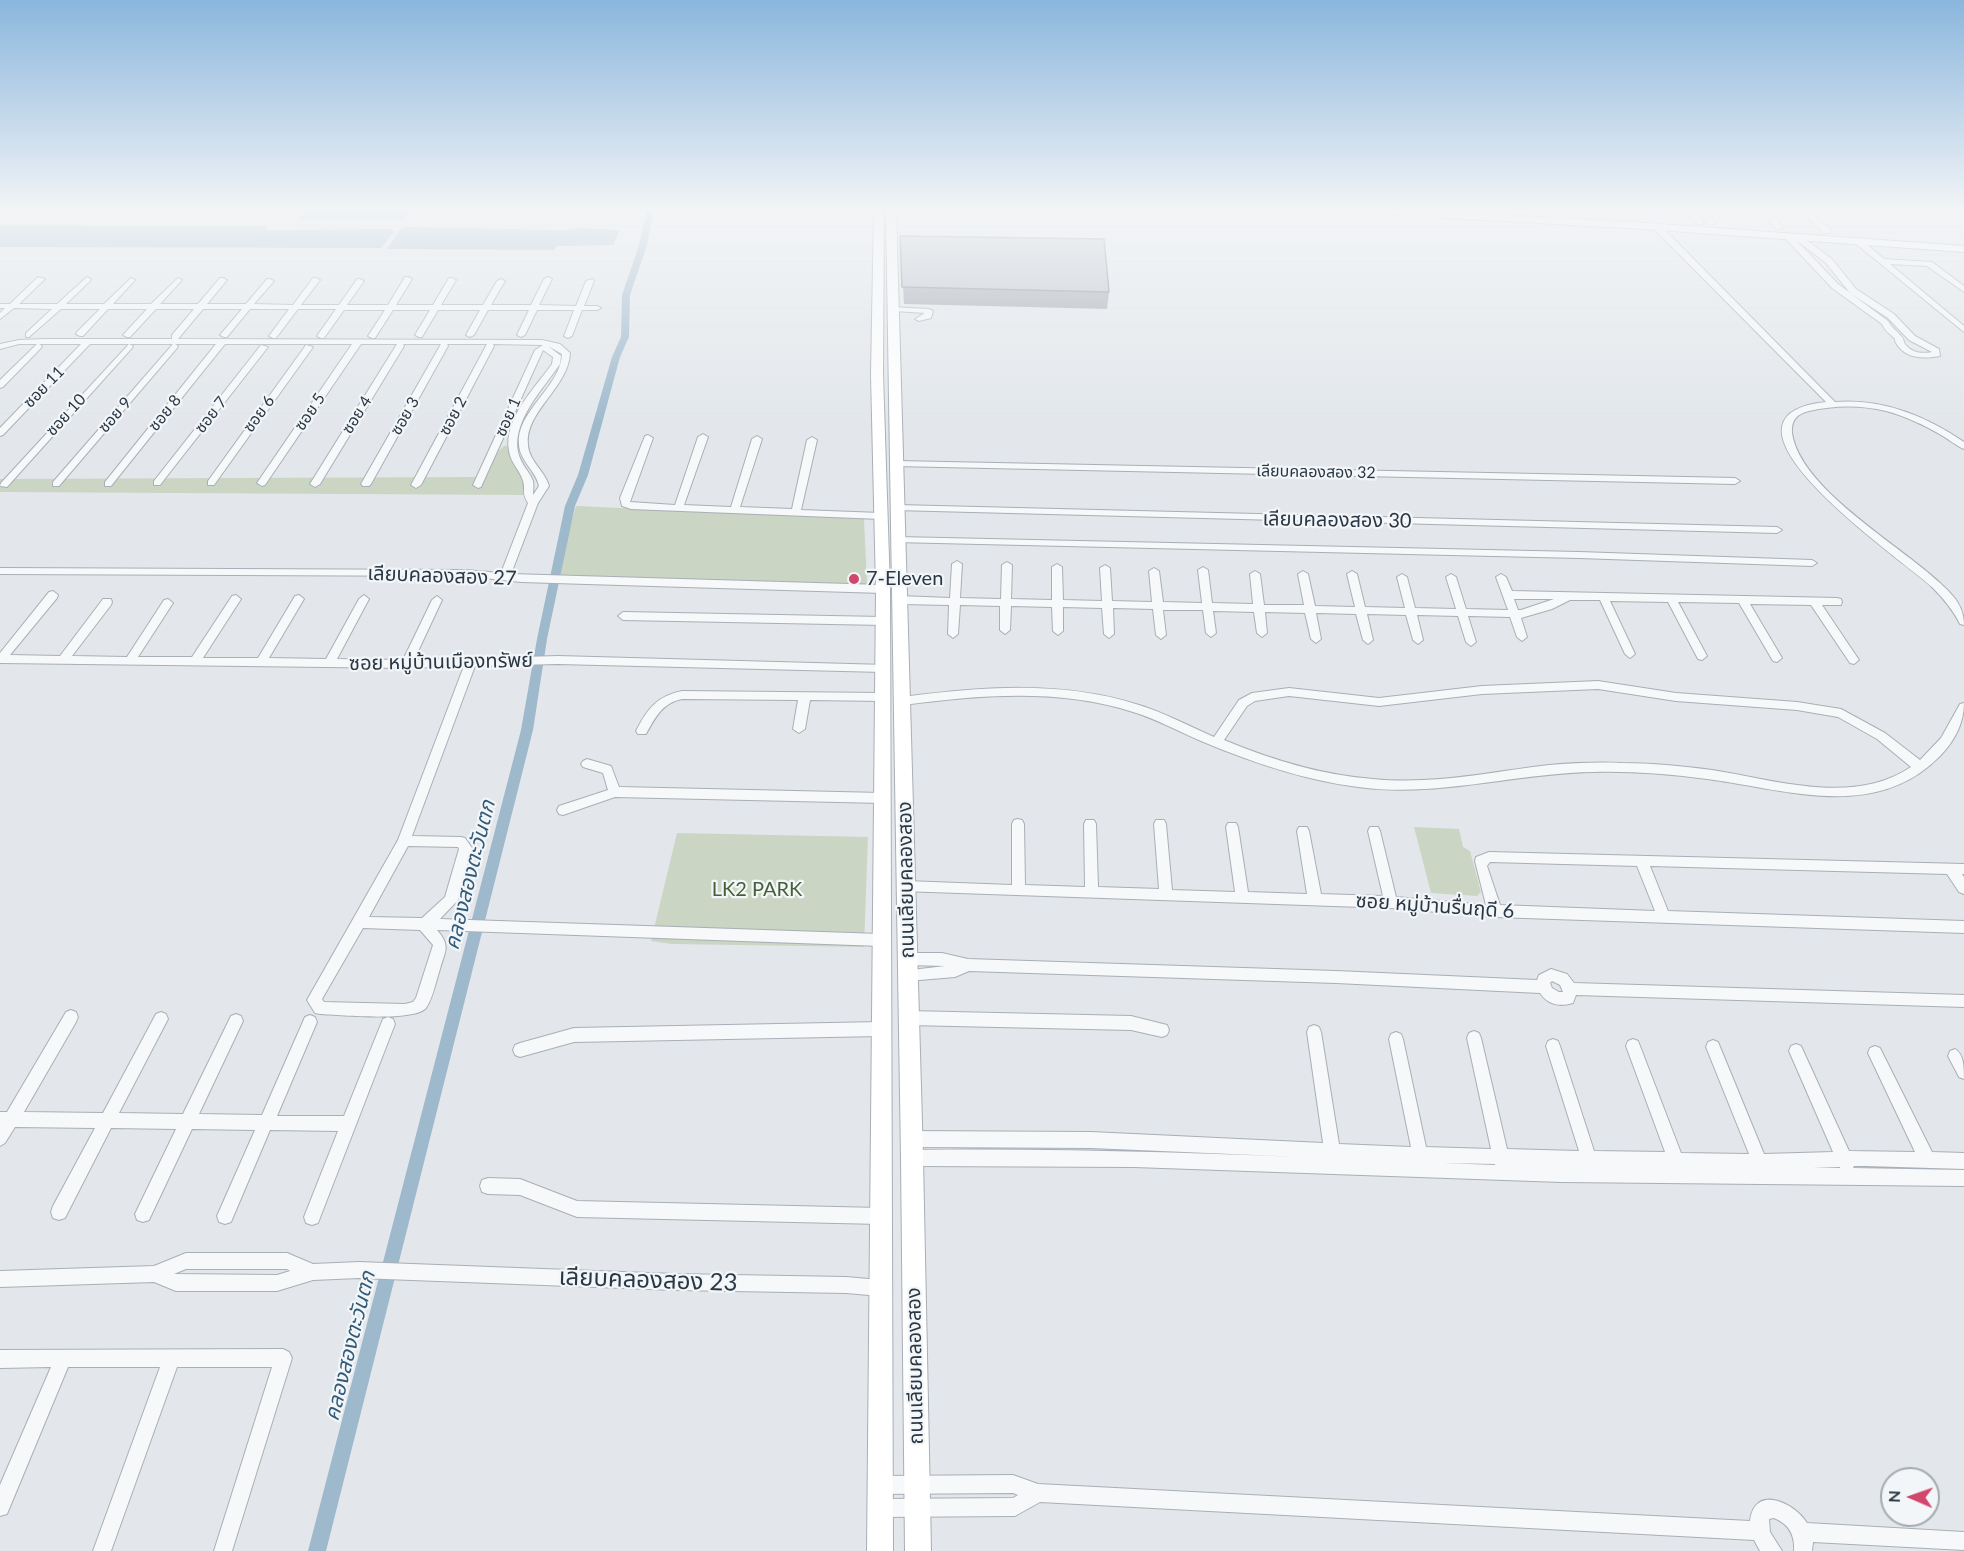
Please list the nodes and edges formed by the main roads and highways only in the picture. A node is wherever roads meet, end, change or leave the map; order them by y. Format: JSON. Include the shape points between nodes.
{"nodes":[{"id":1,"x":883,"y":281,"type":"edge"},
{"id":2,"x":893,"y":281,"type":"edge"},
{"id":3,"x":887,"y":374,"type":"junction"},
{"id":4,"x":880,"y":1551,"type":"edge"},
{"id":5,"x":918,"y":1551,"type":"edge"}],
"edges":[{"from":1,"to":3,"type":"main road","name":"ถนนเลียบคลองสอง"},
{"from":2,"to":3,"type":"main road","name":"ถนนเลียบคลองสอง"},
{"from":3,"to":4,"type":"main road","name":"ถนนเลียบคลองสอง","via":[[881,516]]},
{"from":3,"to":5,"type":"main road","name":"ถนนเลียบคลองสอง","via":[[897,464]]}]}
